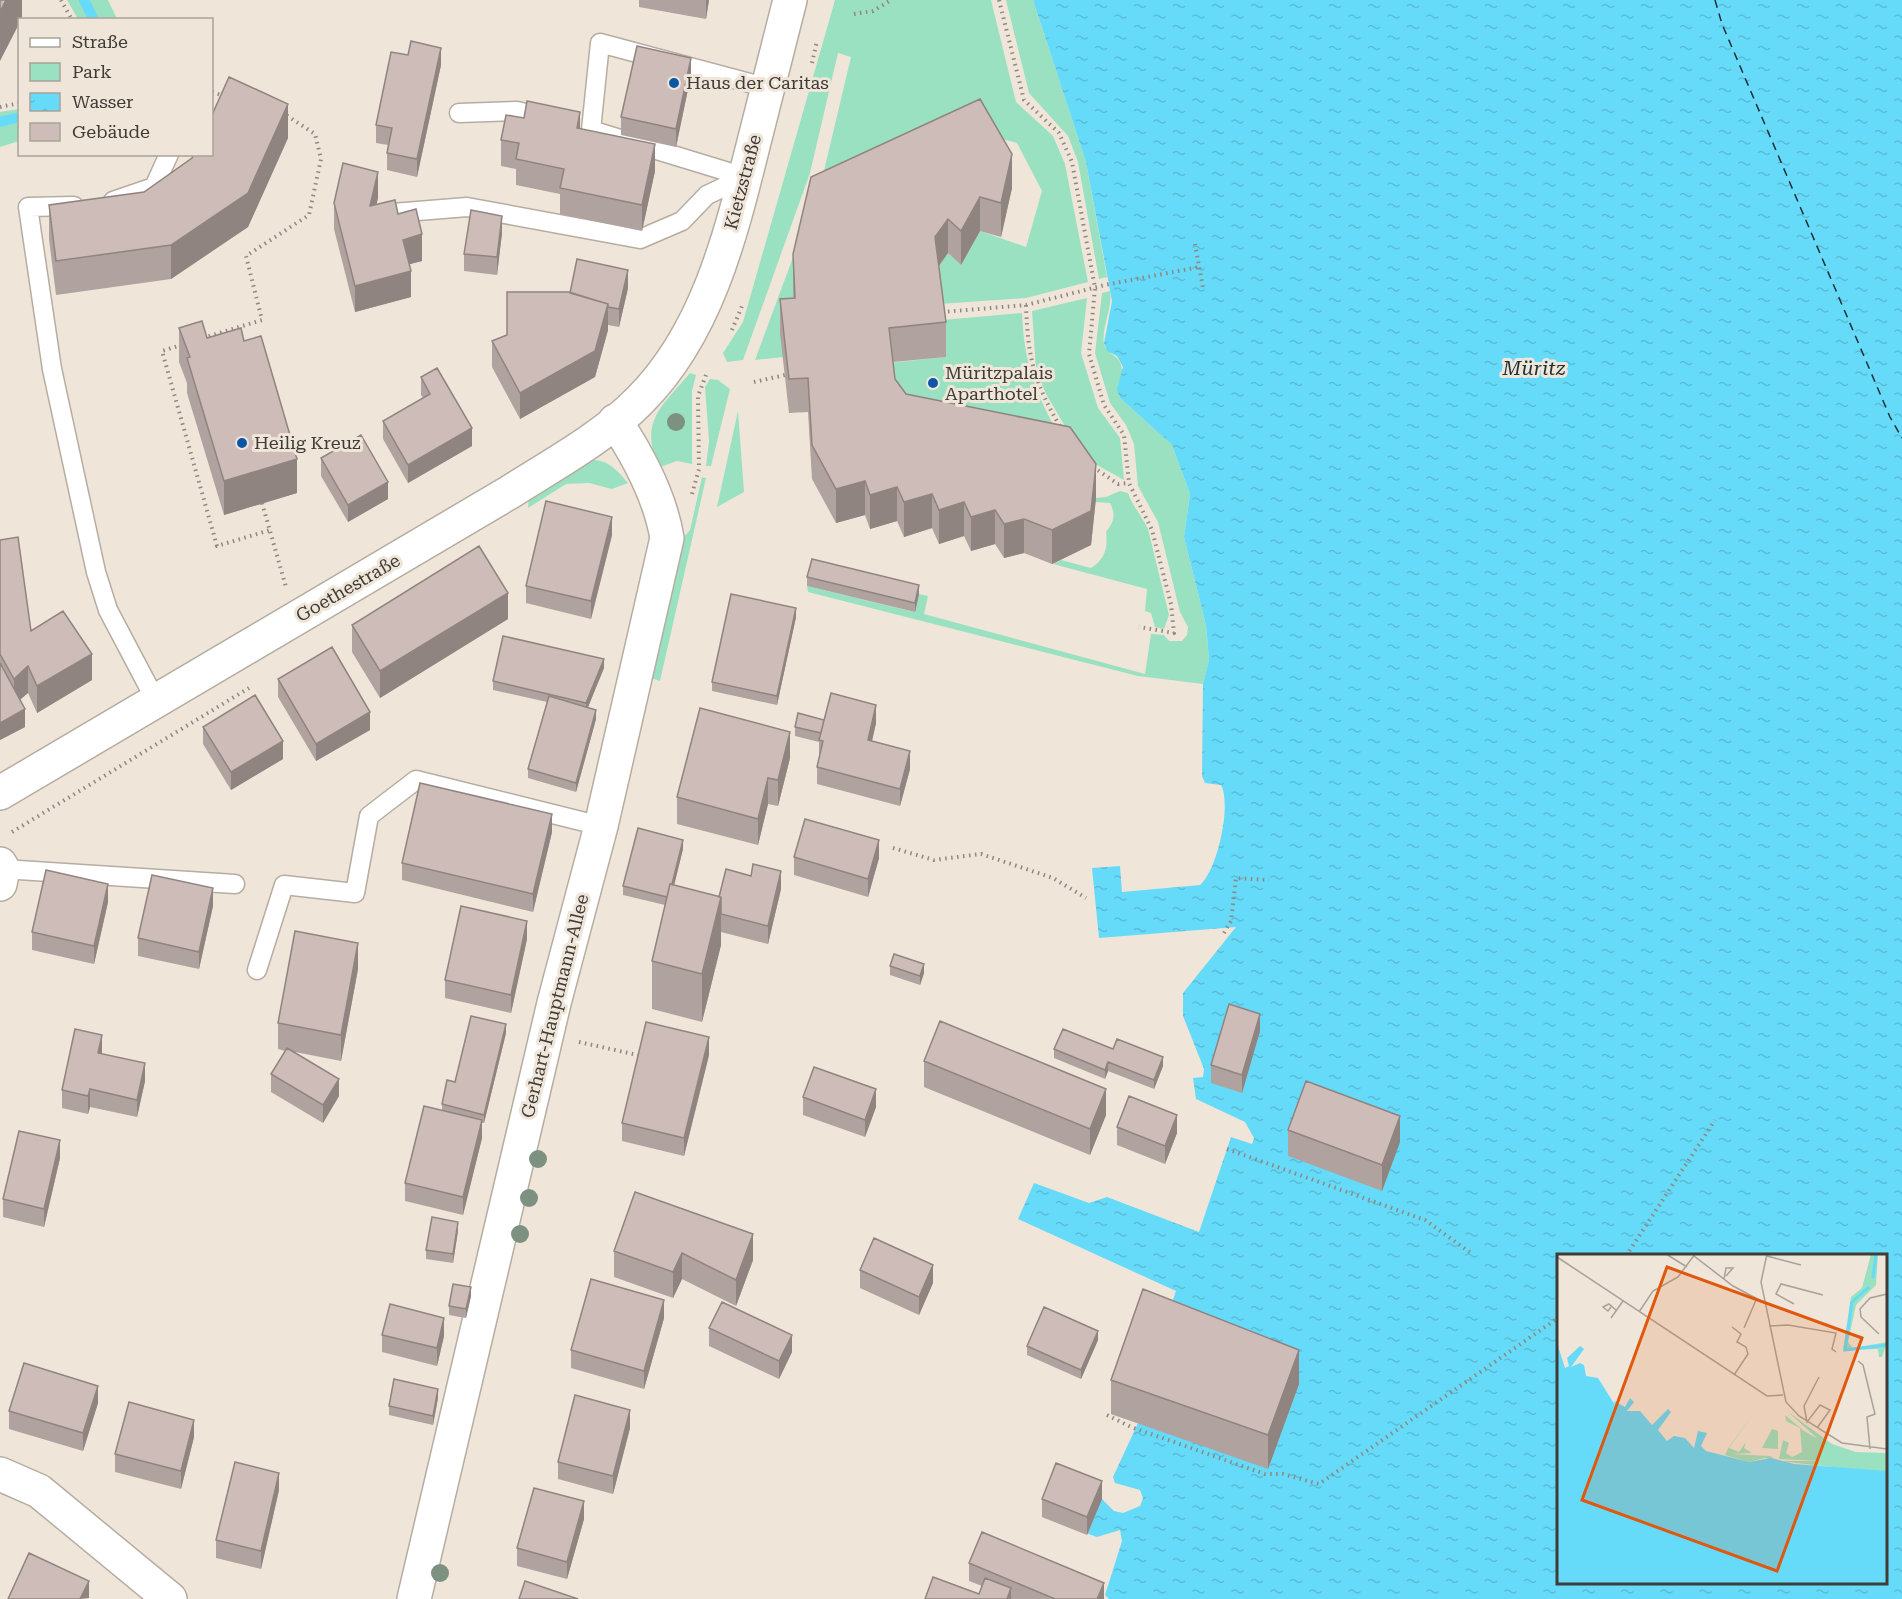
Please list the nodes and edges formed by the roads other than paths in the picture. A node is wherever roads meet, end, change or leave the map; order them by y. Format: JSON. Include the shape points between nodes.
{"nodes":[{"id":1,"x":790,"y":0,"type":"edge"},
{"id":2,"x":768,"y":88,"type":"junction"},
{"id":3,"x":459,"y":113,"type":"dead end"},
{"id":4,"x":591,"y":130,"type":"junction"},
{"id":5,"x":168,"y":156,"type":"edge"},
{"id":6,"x":745,"y":177,"type":"junction"},
{"id":7,"x":393,"y":213,"type":"edge"},
{"id":8,"x":675,"y":356,"type":"joint"},
{"id":9,"x":615,"y":421,"type":"junction"},
{"id":10,"x":156,"y":700,"type":"junction"},
{"id":11,"x":0,"y":793,"type":"edge"},
{"id":12,"x":601,"y":826,"type":"junction"},
{"id":13,"x":1,"y":872,"type":"edge"},
{"id":14,"x":235,"y":884,"type":"dead end"},
{"id":15,"x":257,"y":970,"type":"dead end"},
{"id":16,"x":0,"y":1474,"type":"edge"},
{"id":17,"x":170,"y":1599,"type":"edge"},
{"id":18,"x":414,"y":1599,"type":"edge"}],
"edges":[{"from":1,"to":2,"type":"street","name":"Kietzstraße"},
{"from":2,"to":4,"type":"lane","via":[[600,43]]},
{"from":2,"to":6,"type":"street","name":"Kietzstraße"},
{"from":3,"to":4,"type":"lane","via":[[518,111]]},
{"from":4,"to":6,"type":"lane"},
{"from":5,"to":10,"type":"lane","via":[[154,187],[104,204],[28,207],[52,369],[96,572],[108,610]]},
{"from":6,"to":7,"type":"lane","via":[[707,195],[682,221],[640,239],[467,207]]},
{"from":6,"to":8,"type":"street","name":"Kietzstraße","via":[[725,250],[696,321]]},
{"from":8,"to":9,"type":"street","name":"Goethestraße","via":[[660,379]]},
{"from":9,"to":10,"type":"street","name":"Goethestraße","via":[[446,530]]},
{"from":9,"to":12,"type":"street","name":"Gerhart-Hauptmann-Allee","via":[[662,510],[667,538]]},
{"from":10,"to":11,"type":"street","name":"Goethestraße"},
{"from":12,"to":15,"type":"lane","via":[[416,780],[369,816],[355,893],[284,885]]},
{"from":12,"to":18,"type":"street","name":"Gerhart-Hauptmann-Allee","via":[[551,1015]]},
{"from":13,"to":14,"type":"lane"},
{"from":16,"to":17,"type":"street","via":[[39,1491]]}]}
